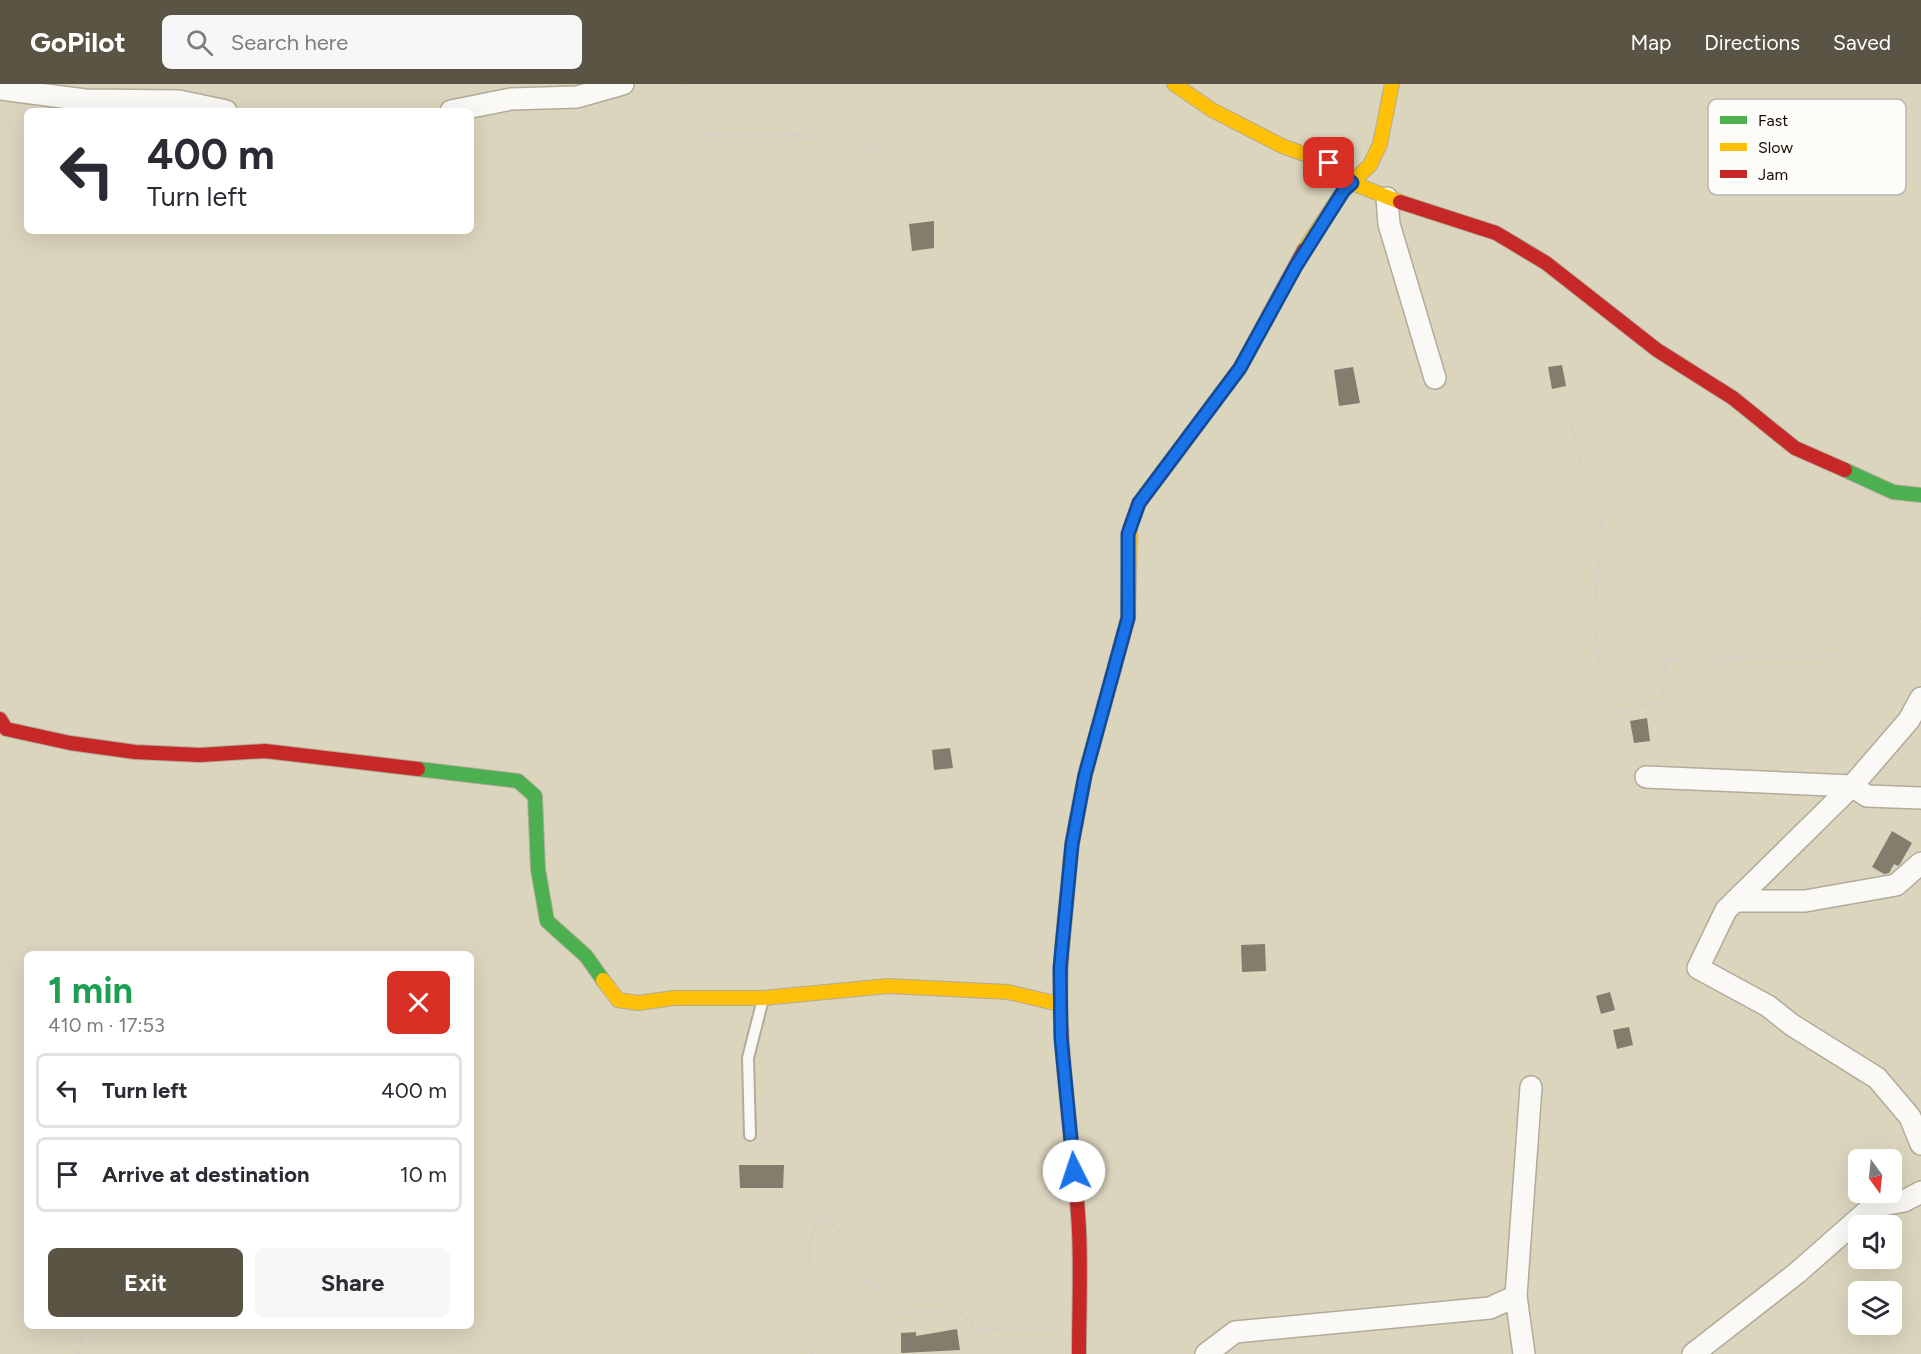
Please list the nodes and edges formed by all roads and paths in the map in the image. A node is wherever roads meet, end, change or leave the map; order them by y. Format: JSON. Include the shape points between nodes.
{"nodes":[{"id":1,"x":623,"y":84,"type":"edge"},
{"id":2,"x":685,"y":84,"type":"edge"},
{"id":3,"x":1174,"y":84,"type":"edge"},
{"id":4,"x":1392,"y":84,"type":"edge"},
{"id":5,"x":0,"y":90,"type":"edge"},
{"id":6,"x":212,"y":108,"type":"edge"},
{"id":7,"x":466,"y":108,"type":"edge"},
{"id":8,"x":1352,"y":183,"type":"junction"},
{"id":9,"x":1387,"y":198,"type":"junction"},
{"id":10,"x":910,"y":205,"type":"dead end"},
{"id":11,"x":334,"y":234,"type":"edge"},
{"id":12,"x":336,"y":237,"type":"dead end"},
{"id":13,"x":1435,"y":378,"type":"dead end"},
{"id":14,"x":1566,"y":398,"type":"dead end"},
{"id":15,"x":1921,"y":495,"type":"edge"},
{"id":16,"x":1921,"y":618,"type":"edge"},
{"id":17,"x":1921,"y":698,"type":"edge"},
{"id":18,"x":1615,"y":712,"type":"junction"},
{"id":19,"x":0,"y":719,"type":"edge"},
{"id":20,"x":1646,"y":777,"type":"joint"},
{"id":21,"x":1852,"y":786,"type":"junction"},
{"id":22,"x":1921,"y":798,"type":"edge"},
{"id":23,"x":1921,"y":863,"type":"edge"},
{"id":24,"x":1734,"y":901,"type":"junction"},
{"id":25,"x":763,"y":998,"type":"junction"},
{"id":26,"x":1059,"y":1004,"type":"junction"},
{"id":27,"x":1531,"y":1087,"type":"dead end"},
{"id":28,"x":750,"y":1135,"type":"joint"},
{"id":29,"x":1921,"y":1144,"type":"edge"},
{"id":30,"x":1921,"y":1192,"type":"edge"},
{"id":31,"x":818,"y":1216,"type":"junction"},
{"id":32,"x":1516,"y":1296,"type":"junction"},
{"id":33,"x":1079,"y":1327,"type":"junction"},
{"id":34,"x":85,"y":1329,"type":"edge"},
{"id":35,"x":78,"y":1354,"type":"edge"},
{"id":36,"x":811,"y":1354,"type":"edge"},
{"id":37,"x":1079,"y":1354,"type":"edge"},
{"id":38,"x":1206,"y":1354,"type":"edge"},
{"id":39,"x":1524,"y":1354,"type":"edge"},
{"id":40,"x":1693,"y":1354,"type":"edge"}],
"edges":[{"from":1,"to":7,"type":"street","via":[[577,96],[511,99]]},
{"from":2,"to":10,"type":"path","via":[[698,130],[718,136],[781,134],[837,139],[878,150],[895,201]]},
{"from":3,"to":8,"type":"street","via":[[1212,110],[1282,146],[1329,163]]},
{"from":4,"to":8,"type":"street","via":[[1380,144],[1370,165]]},
{"from":5,"to":6,"type":"street","via":[[85,100],[180,101]]},
{"from":8,"to":9,"type":"street"},
{"from":8,"to":26,"type":"street","via":[[1305,249],[1240,368],[1139,503],[1128,534],[1128,618],[1085,775],[1072,844]]},
{"from":9,"to":13,"type":"street","via":[[1389,224]]},
{"from":9,"to":15,"type":"street","via":[[1496,233],[1546,263],[1657,350],[1733,398],[1795,448],[1893,492]]},
{"from":11,"to":12,"type":"path"},
{"from":14,"to":18,"type":"path","via":[[1587,493],[1603,510],[1596,646]]},
{"from":16,"to":18,"type":"path","via":[[1881,634],[1850,653],[1825,657],[1665,660],[1662,701]]},
{"from":17,"to":21,"type":"street","via":[[1909,720]]},
{"from":18,"to":20,"type":"path"},
{"from":19,"to":25,"type":"street","via":[[6,729],[65,744],[231,756],[265,751],[518,781],[535,796],[538,868],[547,921],[586,956],[618,1000],[638,1004],[674,998]]},
{"from":20,"to":21,"type":"street"},
{"from":21,"to":22,"type":"street","via":[[1867,796]]},
{"from":21,"to":24,"type":"street"},
{"from":23,"to":24,"type":"street","via":[[1896,885],[1805,901]]},
{"from":24,"to":29,"type":"street","via":[[1698,968],[1768,1006],[1877,1078],[1910,1116]]},
{"from":25,"to":26,"type":"street","via":[[888,986],[1008,992]]},
{"from":25,"to":28,"type":"lane","via":[[748,1058]]},
{"from":26,"to":33,"type":"street","via":[[1079,1231]]},
{"from":27,"to":32,"type":"street"},
{"from":28,"to":31,"type":"path","via":[[787,1150],[793,1172]]},
{"from":30,"to":40,"type":"street","via":[[1904,1201],[1872,1207],[1772,1294]]},
{"from":31,"to":33,"type":"path","via":[[854,1242],[859,1276],[878,1288],[897,1314],[954,1308],[978,1330]]},
{"from":31,"to":36,"type":"path","via":[[809,1242]]},
{"from":32,"to":38,"type":"street","via":[[1490,1308],[1235,1332]]},
{"from":32,"to":39,"type":"street"},
{"from":33,"to":37,"type":"street"},
{"from":34,"to":35,"type":"path"}]}
